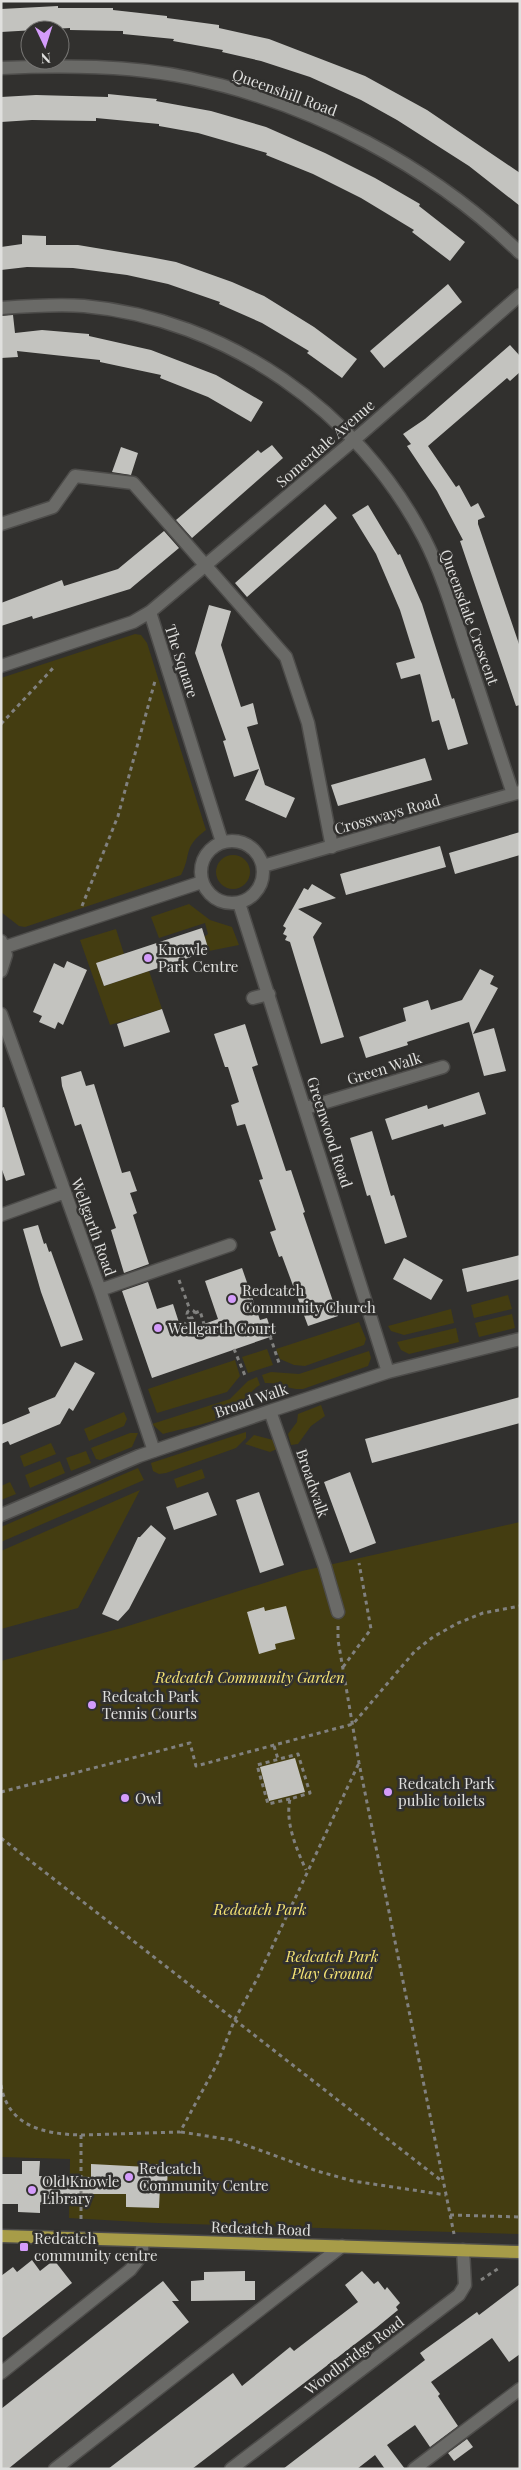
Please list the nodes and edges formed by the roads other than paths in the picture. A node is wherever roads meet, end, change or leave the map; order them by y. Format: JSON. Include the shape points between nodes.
{"nodes":[{"id":1,"x":1,"y":68,"type":"edge"},
{"id":2,"x":520,"y":253,"type":"edge"},
{"id":3,"x":520,"y":295,"type":"edge"},
{"id":4,"x":1,"y":308,"type":"edge"},
{"id":5,"x":354,"y":440,"type":"junction"},
{"id":6,"x":1,"y":524,"type":"edge"},
{"id":7,"x":206,"y":567,"type":"junction"},
{"id":8,"x":150,"y":612,"type":"junction"},
{"id":9,"x":1,"y":666,"type":"edge"},
{"id":10,"x":517,"y":793,"type":"edge"},
{"id":11,"x":222,"y":842,"type":"junction"},
{"id":12,"x":332,"y":847,"type":"junction"},
{"id":13,"x":263,"y":866,"type":"junction"},
{"id":14,"x":202,"y":882,"type":"junction"},
{"id":15,"x":239,"y":903,"type":"junction"},
{"id":16,"x":3,"y":944,"type":"edge"},
{"id":17,"x":1,"y":972,"type":"edge"},
{"id":18,"x":268,"y":994,"type":"junction"},
{"id":19,"x":253,"y":998,"type":"dead end"},
{"id":20,"x":1,"y":1014,"type":"edge"},
{"id":21,"x":443,"y":1067,"type":"dead end"},
{"id":22,"x":306,"y":1108,"type":"junction"},
{"id":23,"x":65,"y":1192,"type":"junction"},
{"id":24,"x":1,"y":1215,"type":"edge"},
{"id":25,"x":230,"y":1244,"type":"dead end"},
{"id":26,"x":100,"y":1290,"type":"junction"},
{"id":27,"x":520,"y":1339,"type":"edge"},
{"id":28,"x":388,"y":1372,"type":"junction"},
{"id":29,"x":270,"y":1410,"type":"junction"},
{"id":30,"x":154,"y":1451,"type":"junction"},
{"id":31,"x":1,"y":1515,"type":"edge"},
{"id":32,"x":338,"y":1612,"type":"road end"},
{"id":33,"x":1,"y":2236,"type":"edge"},
{"id":34,"x":143,"y":2240,"type":"junction"},
{"id":35,"x":342,"y":2246,"type":"junction"},
{"id":36,"x":463,"y":2250,"type":"junction"},
{"id":37,"x":519,"y":2252,"type":"edge"},
{"id":38,"x":1,"y":2373,"type":"edge"},
{"id":39,"x":520,"y":2389,"type":"edge"},
{"id":40,"x":54,"y":2469,"type":"edge"},
{"id":41,"x":231,"y":2469,"type":"edge"},
{"id":42,"x":414,"y":2469,"type":"edge"}],
"edges":[{"from":1,"to":2,"type":"street","name":"Queenshill Road","via":[[68,66],[129,69],[189,78],[249,93],[309,115],[390,156],[448,193],[499,232]]},
{"from":3,"to":5,"type":"street","name":"Somerdale Avenue"},
{"from":4,"to":5,"type":"street","name":"Queensdale Crescent","via":[[84,306],[141,317],[197,333],[247,356],[295,386]]},
{"from":5,"to":7,"type":"street","name":"Somerdale Avenue"},
{"from":5,"to":10,"type":"street","name":"Queensdale Crescent","via":[[397,493],[432,555]]},
{"from":6,"to":7,"type":"street","via":[[53,507],[75,476],[130,482]]},
{"from":7,"to":8,"type":"street","name":"Somerdale Avenue"},
{"from":7,"to":12,"type":"street","via":[[286,657],[308,723]]},
{"from":8,"to":9,"type":"street","name":"The Square","via":[[133,622]]},
{"from":8,"to":11,"type":"street","name":"The Square"},
{"from":10,"to":12,"type":"street","name":"Crossways Road"},
{"from":11,"to":13,"type":"street","via":[[236,840],[248,844],[258,854]]},
{"from":11,"to":14,"type":"street","via":[[213,846],[202,862]]},
{"from":12,"to":13,"type":"street","name":"Crossways Road"},
{"from":13,"to":15,"type":"street","via":[[264,876],[256,893]]},
{"from":14,"to":15,"type":"street","via":[[216,899]]},
{"from":14,"to":16,"type":"street"},
{"from":15,"to":18,"type":"street","name":"Greenwood Road"},
{"from":16,"to":17,"type":"street","via":[[5,963]]},
{"from":18,"to":19,"type":"street"},
{"from":18,"to":22,"type":"street","name":"Greenwood Road"},
{"from":20,"to":23,"type":"street","name":"Wellgarth Road"},
{"from":21,"to":22,"type":"street","name":"Green Walk"},
{"from":22,"to":28,"type":"street","name":"Greenwood Road"},
{"from":23,"to":24,"type":"street"},
{"from":23,"to":26,"type":"street","name":"Wellgarth Road"},
{"from":25,"to":26,"type":"street"},
{"from":26,"to":30,"type":"street","name":"Wellgarth Road"},
{"from":27,"to":28,"type":"street","name":"Broad Walk"},
{"from":28,"to":29,"type":"street","name":"Broad Walk"},
{"from":29,"to":30,"type":"street","name":"Broad Walk"},
{"from":29,"to":32,"type":"street","name":"Broadwalk"},
{"from":30,"to":31,"type":"street","name":"Broad Walk"},
{"from":33,"to":34,"type":"main road","name":"Redcatch Road"},
{"from":34,"to":35,"type":"main road","name":"Redcatch Road"},
{"from":34,"to":38,"type":"street","via":[[141,2256],[130,2270]]},
{"from":35,"to":36,"type":"main road","name":"Redcatch Road"},
{"from":35,"to":40,"type":"street"},
{"from":36,"to":37,"type":"main road","name":"Redcatch Road"},
{"from":36,"to":41,"type":"street","name":"Woodbridge Road","via":[[465,2285],[459,2294]]},
{"from":39,"to":42,"type":"street"}]}
